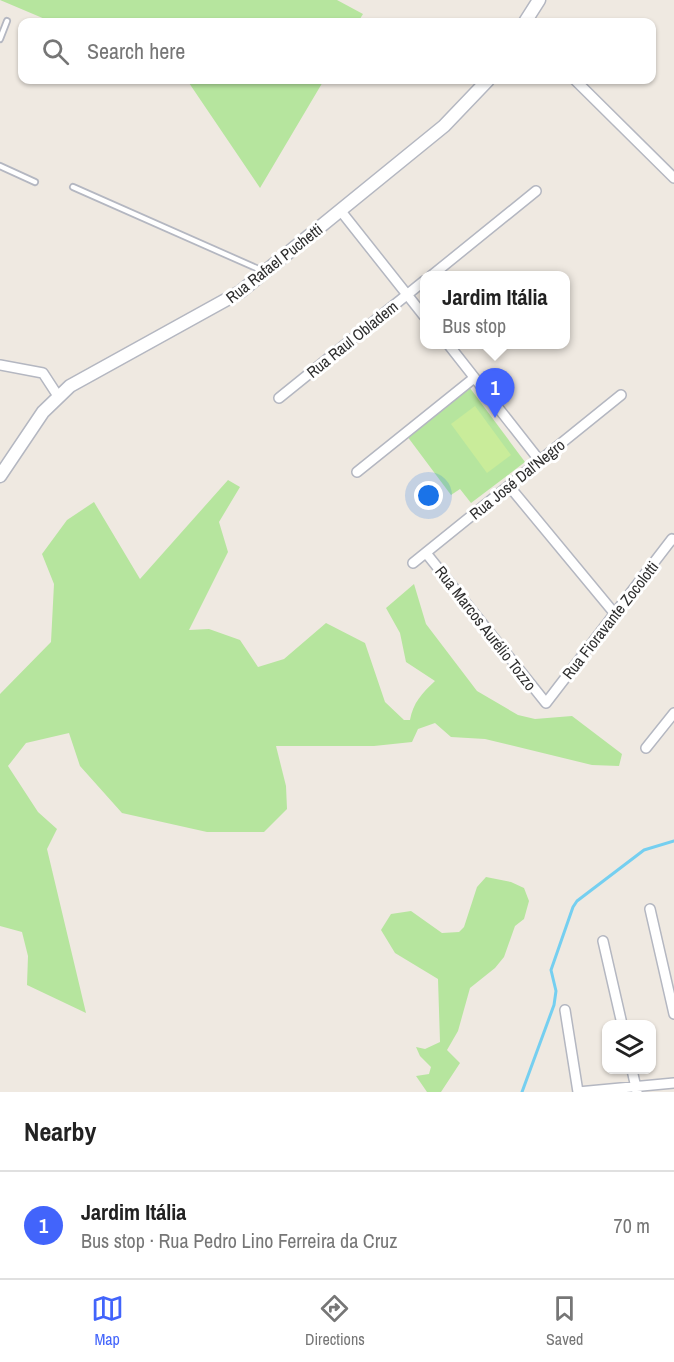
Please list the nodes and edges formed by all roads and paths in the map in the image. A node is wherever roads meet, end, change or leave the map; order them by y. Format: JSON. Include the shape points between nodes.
{"nodes":[{"id":1,"x":539,"y":0,"type":"edge"},
{"id":2,"x":528,"y":18,"type":"edge"},
{"id":3,"x":7,"y":21,"type":"dead end"},
{"id":4,"x":0,"y":39,"type":"edge"},
{"id":5,"x":484,"y":84,"type":"edge"},
{"id":6,"x":579,"y":84,"type":"edge"},
{"id":7,"x":0,"y":166,"type":"edge"},
{"id":8,"x":674,"y":178,"type":"edge"},
{"id":9,"x":35,"y":182,"type":"dead end"},
{"id":10,"x":73,"y":187,"type":"dead end"},
{"id":11,"x":536,"y":191,"type":"dead end"},
{"id":12,"x":340,"y":210,"type":"junction"},
{"id":13,"x":437,"y":271,"type":"edge"},
{"id":14,"x":265,"y":272,"type":"junction"},
{"id":15,"x":420,"y":284,"type":"edge"},
{"id":16,"x":408,"y":295,"type":"junction"},
{"id":17,"x":420,"y":311,"type":"edge"},
{"id":18,"x":450,"y":349,"type":"edge"},
{"id":19,"x":0,"y":365,"type":"edge"},
{"id":20,"x":474,"y":378,"type":"junction"},
{"id":21,"x":621,"y":395,"type":"dead end"},
{"id":22,"x":58,"y":396,"type":"junction"},
{"id":23,"x":279,"y":398,"type":"dead end"},
{"id":24,"x":540,"y":461,"type":"junction"},
{"id":25,"x":357,"y":472,"type":"dead end"},
{"id":26,"x":0,"y":476,"type":"edge"},
{"id":27,"x":509,"y":486,"type":"junction"},
{"id":28,"x":674,"y":540,"type":"edge"},
{"id":29,"x":426,"y":553,"type":"junction"},
{"id":30,"x":413,"y":563,"type":"dead end"},
{"id":31,"x":615,"y":614,"type":"junction"},
{"id":32,"x":546,"y":703,"type":"joint"},
{"id":33,"x":674,"y":712,"type":"edge"},
{"id":34,"x":646,"y":748,"type":"dead end"},
{"id":35,"x":650,"y":909,"type":"dead end"},
{"id":36,"x":603,"y":941,"type":"dead end"},
{"id":37,"x":565,"y":1010,"type":"dead end"},
{"id":38,"x":674,"y":1014,"type":"edge"},
{"id":39,"x":621,"y":1020,"type":"edge"},
{"id":40,"x":633,"y":1074,"type":"edge"},
{"id":41,"x":674,"y":1083,"type":"edge"},
{"id":42,"x":636,"y":1089,"type":"edge"},
{"id":43,"x":578,"y":1092,"type":"edge"}],
"edges":[{"from":1,"to":2,"type":"street"},
{"from":3,"to":4,"type":"lane"},
{"from":5,"to":12,"type":"street","name":"Rua Rafael Puchetti","via":[[444,126]]},
{"from":6,"to":8,"type":"street"},
{"from":7,"to":9,"type":"lane"},
{"from":10,"to":14,"type":"lane"},
{"from":11,"to":13,"type":"street"},
{"from":12,"to":14,"type":"street","name":"Rua Rafael Puchetti"},
{"from":12,"to":16,"type":"street"},
{"from":14,"to":22,"type":"street","name":"Rua Rafael Puchetti","via":[[219,306],[82,378]]},
{"from":15,"to":16,"type":"street","name":"Rua Raul Obladem"},
{"from":16,"to":17,"type":"street"},
{"from":16,"to":23,"type":"street","name":"Rua Raul Obladem"},
{"from":18,"to":20,"type":"street"},
{"from":19,"to":22,"type":"street","via":[[43,373]]},
{"from":20,"to":24,"type":"street"},
{"from":20,"to":25,"type":"street"},
{"from":21,"to":24,"type":"street","name":"Rua José Dal'Negro"},
{"from":22,"to":26,"type":"street","name":"Rua Rafael Puchetti"},
{"from":24,"to":27,"type":"street","name":"Rua José Dal'Negro"},
{"from":27,"to":29,"type":"street","name":"Rua José Dal'Negro"},
{"from":27,"to":31,"type":"street"},
{"from":28,"to":31,"type":"street","name":"Rua Fioravante Zocolotti"},
{"from":29,"to":30,"type":"street","name":"Rua José Dal'Negro"},
{"from":29,"to":32,"type":"street","name":"Rua Marcos Aurélio Tozzo"},
{"from":31,"to":32,"type":"street","name":"Rua Fioravante Zocolotti"},
{"from":33,"to":34,"type":"street"},
{"from":35,"to":38,"type":"street"},
{"from":36,"to":39,"type":"street"},
{"from":37,"to":43,"type":"street"},
{"from":40,"to":42,"type":"street"},
{"from":41,"to":42,"type":"street"},
{"from":42,"to":43,"type":"street"}]}
